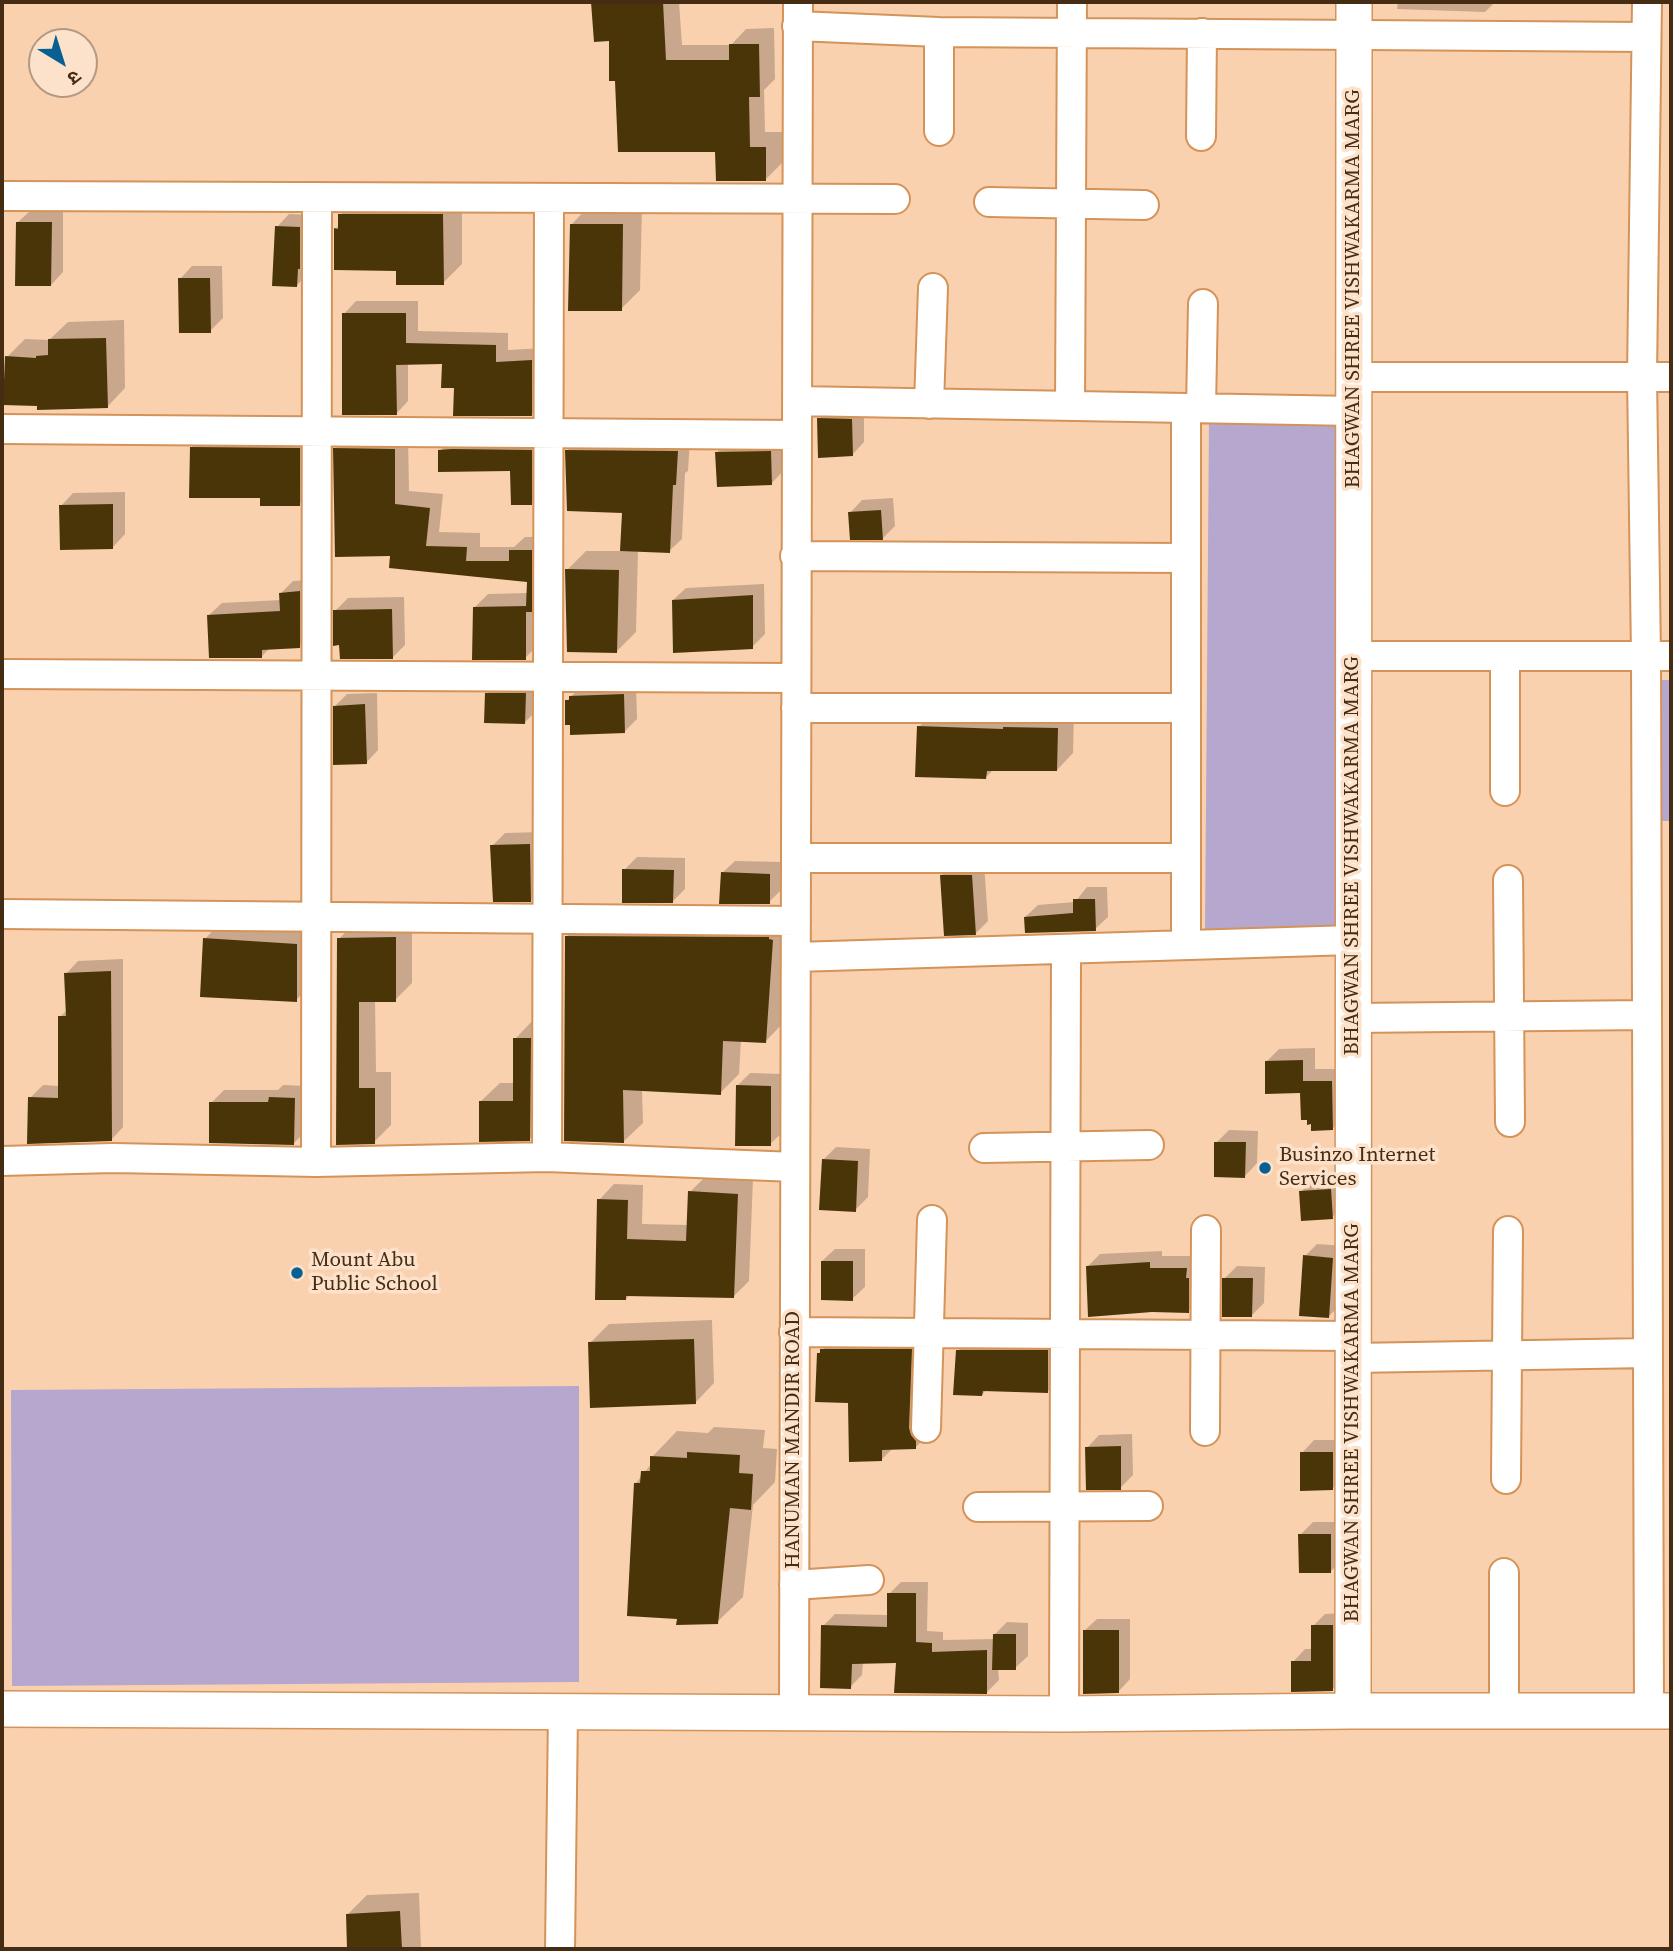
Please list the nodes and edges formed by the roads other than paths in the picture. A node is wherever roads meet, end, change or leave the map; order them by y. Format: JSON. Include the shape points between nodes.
{"nodes":[{"id":1,"x":1072,"y":2,"type":"edge"},
{"id":2,"x":1647,"y":2,"type":"edge"},
{"id":3,"x":797,"y":14,"type":"edge"},
{"id":4,"x":1354,"y":19,"type":"edge"},
{"id":5,"x":939,"y":32,"type":"junction"},
{"id":6,"x":1072,"y":32,"type":"junction"},
{"id":7,"x":1202,"y":33,"type":"junction"},
{"id":8,"x":1646,"y":37,"type":"junction"},
{"id":9,"x":1659,"y":70,"type":"edge"},
{"id":10,"x":939,"y":131,"type":"dead end"},
{"id":11,"x":1201,"y":136,"type":"dead end"},
{"id":12,"x":2,"y":196,"type":"edge"},
{"id":13,"x":317,"y":197,"type":"junction"},
{"id":14,"x":549,"y":198,"type":"junction"},
{"id":15,"x":797,"y":199,"type":"junction"},
{"id":16,"x":895,"y":199,"type":"dead end"},
{"id":17,"x":989,"y":202,"type":"dead end"},
{"id":18,"x":1072,"y":204,"type":"junction"},
{"id":19,"x":1144,"y":205,"type":"dead end"},
{"id":20,"x":933,"y":288,"type":"dead end"},
{"id":21,"x":1203,"y":304,"type":"dead end"},
{"id":22,"x":1642,"y":376,"type":"junction"},
{"id":23,"x":1671,"y":377,"type":"edge"},
{"id":24,"x":1354,"y":394,"type":"junction"},
{"id":25,"x":797,"y":401,"type":"junction"},
{"id":26,"x":929,"y":404,"type":"junction"},
{"id":27,"x":1070,"y":406,"type":"junction"},
{"id":28,"x":1194,"y":408,"type":"junction"},
{"id":29,"x":2,"y":429,"type":"edge"},
{"id":30,"x":317,"y":431,"type":"junction"},
{"id":31,"x":548,"y":433,"type":"junction"},
{"id":32,"x":797,"y":435,"type":"junction"},
{"id":33,"x":795,"y":556,"type":"junction"},
{"id":34,"x":1186,"y":558,"type":"junction"},
{"id":35,"x":1354,"y":656,"type":"junction"},
{"id":36,"x":1505,"y":656,"type":"junction"},
{"id":37,"x":1659,"y":656,"type":"edge"},
{"id":38,"x":2,"y":674,"type":"edge"},
{"id":39,"x":317,"y":676,"type":"junction"},
{"id":40,"x":548,"y":677,"type":"junction"},
{"id":41,"x":796,"y":678,"type":"junction"},
{"id":42,"x":796,"y":708,"type":"junction"},
{"id":43,"x":1186,"y":708,"type":"junction"},
{"id":44,"x":1505,"y":791,"type":"dead end"},
{"id":45,"x":1659,"y":844,"type":"edge"},
{"id":46,"x":796,"y":858,"type":"junction"},
{"id":47,"x":1186,"y":858,"type":"junction"},
{"id":48,"x":1508,"y":880,"type":"dead end"},
{"id":49,"x":2,"y":914,"type":"edge"},
{"id":50,"x":317,"y":917,"type":"junction"},
{"id":51,"x":548,"y":920,"type":"junction"},
{"id":52,"x":796,"y":921,"type":"junction"},
{"id":53,"x":1353,"y":940,"type":"junction"},
{"id":54,"x":1186,"y":945,"type":"junction"},
{"id":55,"x":1066,"y":949,"type":"junction"},
{"id":56,"x":796,"y":957,"type":"junction"},
{"id":57,"x":1647,"y":1015,"type":"junction"},
{"id":58,"x":1509,"y":1016,"type":"junction"},
{"id":59,"x":1353,"y":1018,"type":"junction"},
{"id":60,"x":1510,"y":1122,"type":"dead end"},
{"id":61,"x":1149,"y":1145,"type":"dead end"},
{"id":62,"x":1065,"y":1147,"type":"junction"},
{"id":63,"x":984,"y":1148,"type":"dead end"},
{"id":64,"x":547,"y":1157,"type":"junction"},
{"id":65,"x":2,"y":1161,"type":"edge"},
{"id":66,"x":316,"y":1162,"type":"junction"},
{"id":67,"x":795,"y":1167,"type":"junction"},
{"id":68,"x":1659,"y":1188,"type":"edge"},
{"id":69,"x":932,"y":1220,"type":"dead end"},
{"id":70,"x":1206,"y":1230,"type":"dead end"},
{"id":71,"x":1508,"y":1231,"type":"dead end"},
{"id":72,"x":794,"y":1332,"type":"junction"},
{"id":73,"x":929,"y":1333,"type":"junction"},
{"id":74,"x":1065,"y":1334,"type":"junction"},
{"id":75,"x":1206,"y":1335,"type":"junction"},
{"id":76,"x":1353,"y":1347,"type":"junction"},
{"id":77,"x":1648,"y":1353,"type":"junction"},
{"id":78,"x":1507,"y":1355,"type":"junction"},
{"id":79,"x":926,"y":1428,"type":"dead end"},
{"id":80,"x":1205,"y":1431,"type":"dead end"},
{"id":81,"x":1506,"y":1479,"type":"dead end"},
{"id":82,"x":1065,"y":1506,"type":"junction"},
{"id":83,"x":1148,"y":1506,"type":"dead end"},
{"id":84,"x":978,"y":1507,"type":"dead end"},
{"id":85,"x":1660,"y":1530,"type":"edge"},
{"id":86,"x":1504,"y":1573,"type":"dead end"},
{"id":87,"x":869,"y":1580,"type":"dead end"},
{"id":88,"x":794,"y":1585,"type":"junction"},
{"id":89,"x":2,"y":1709,"type":"edge"},
{"id":90,"x":1353,"y":1710,"type":"junction"},
{"id":91,"x":1504,"y":1711,"type":"junction"},
{"id":92,"x":1660,"y":1711,"type":"edge"},
{"id":93,"x":563,"y":1712,"type":"junction"},
{"id":94,"x":794,"y":1713,"type":"junction"},
{"id":95,"x":1064,"y":1714,"type":"junction"},
{"id":96,"x":560,"y":1949,"type":"edge"}],
"edges":[{"from":1,"to":6,"type":"street"},
{"from":2,"to":8,"type":"street"},
{"from":3,"to":5,"type":"street"},
{"from":3,"to":15,"type":"street","name":"HANUMAN MANDIR ROAD"},
{"from":4,"to":7,"type":"street"},
{"from":4,"to":8,"type":"street"},
{"from":4,"to":24,"type":"street","name":"BHAGWAN SHREE VISHWAKARMA MARG"},
{"from":5,"to":6,"type":"street"},
{"from":5,"to":10,"type":"street"},
{"from":6,"to":7,"type":"street"},
{"from":6,"to":18,"type":"street"},
{"from":7,"to":11,"type":"street"},
{"from":8,"to":9,"type":"street"},
{"from":9,"to":22,"type":"street"},
{"from":12,"to":13,"type":"street"},
{"from":13,"to":14,"type":"street"},
{"from":13,"to":30,"type":"street"},
{"from":14,"to":15,"type":"street"},
{"from":14,"to":31,"type":"street"},
{"from":15,"to":16,"type":"street"},
{"from":15,"to":25,"type":"street","name":"HANUMAN MANDIR ROAD"},
{"from":17,"to":18,"type":"street"},
{"from":18,"to":19,"type":"street"},
{"from":18,"to":27,"type":"street"},
{"from":20,"to":26,"type":"street"},
{"from":21,"to":28,"type":"street"},
{"from":22,"to":23,"type":"street"},
{"from":22,"to":24,"type":"street"},
{"from":22,"to":37,"type":"street"},
{"from":24,"to":28,"type":"street"},
{"from":24,"to":35,"type":"street","name":"BHAGWAN SHREE VISHWAKARMA MARG"},
{"from":25,"to":26,"type":"street"},
{"from":25,"to":32,"type":"street","name":"HANUMAN MANDIR ROAD"},
{"from":26,"to":27,"type":"street"},
{"from":27,"to":28,"type":"street"},
{"from":28,"to":34,"type":"street"},
{"from":29,"to":30,"type":"street"},
{"from":30,"to":31,"type":"street"},
{"from":30,"to":39,"type":"street"},
{"from":31,"to":32,"type":"street"},
{"from":31,"to":40,"type":"street"},
{"from":32,"to":33,"type":"street","name":"HANUMAN MANDIR ROAD"},
{"from":33,"to":34,"type":"street"},
{"from":33,"to":41,"type":"street","name":"HANUMAN MANDIR ROAD"},
{"from":34,"to":43,"type":"street"},
{"from":35,"to":36,"type":"street"},
{"from":35,"to":53,"type":"street","name":"BHAGWAN SHREE VISHWAKARMA MARG"},
{"from":36,"to":37,"type":"street"},
{"from":36,"to":44,"type":"street"},
{"from":37,"to":45,"type":"street"},
{"from":38,"to":39,"type":"street"},
{"from":39,"to":40,"type":"street"},
{"from":39,"to":50,"type":"street"},
{"from":40,"to":41,"type":"street"},
{"from":40,"to":51,"type":"street"},
{"from":41,"to":42,"type":"street","name":"HANUMAN MANDIR ROAD"},
{"from":42,"to":43,"type":"street"},
{"from":42,"to":46,"type":"street","name":"HANUMAN MANDIR ROAD"},
{"from":43,"to":47,"type":"street"},
{"from":45,"to":57,"type":"street"},
{"from":46,"to":47,"type":"street"},
{"from":46,"to":52,"type":"street","name":"HANUMAN MANDIR ROAD"},
{"from":47,"to":54,"type":"street"},
{"from":48,"to":58,"type":"street"},
{"from":49,"to":50,"type":"street"},
{"from":50,"to":51,"type":"street"},
{"from":50,"to":66,"type":"street"},
{"from":51,"to":52,"type":"street"},
{"from":51,"to":64,"type":"street"},
{"from":52,"to":56,"type":"street","name":"HANUMAN MANDIR ROAD"},
{"from":53,"to":54,"type":"street"},
{"from":53,"to":59,"type":"street","name":"BHAGWAN SHREE VISHWAKARMA MARG"},
{"from":54,"to":55,"type":"street"},
{"from":55,"to":56,"type":"street"},
{"from":55,"to":62,"type":"street"},
{"from":56,"to":67,"type":"street","name":"HANUMAN MANDIR ROAD"},
{"from":57,"to":58,"type":"street"},
{"from":57,"to":68,"type":"street"},
{"from":58,"to":59,"type":"street"},
{"from":58,"to":60,"type":"street"},
{"from":59,"to":76,"type":"street","name":"BHAGWAN SHREE VISHWAKARMA MARG"},
{"from":61,"to":62,"type":"street"},
{"from":62,"to":63,"type":"street"},
{"from":62,"to":74,"type":"street"},
{"from":64,"to":66,"type":"street"},
{"from":64,"to":67,"type":"street"},
{"from":65,"to":66,"type":"street"},
{"from":67,"to":72,"type":"street","name":"HANUMAN MANDIR ROAD"},
{"from":68,"to":77,"type":"street"},
{"from":69,"to":73,"type":"street"},
{"from":70,"to":75,"type":"street"},
{"from":71,"to":78,"type":"street"},
{"from":72,"to":73,"type":"street"},
{"from":72,"to":88,"type":"street","name":"HANUMAN MANDIR ROAD"},
{"from":73,"to":74,"type":"street"},
{"from":73,"to":79,"type":"street"},
{"from":74,"to":75,"type":"street"},
{"from":74,"to":82,"type":"street"},
{"from":75,"to":76,"type":"street"},
{"from":75,"to":80,"type":"street"},
{"from":76,"to":78,"type":"street"},
{"from":76,"to":90,"type":"street","name":"BHAGWAN SHREE VISHWAKARMA MARG"},
{"from":77,"to":78,"type":"street"},
{"from":77,"to":85,"type":"street"},
{"from":78,"to":81,"type":"street"},
{"from":82,"to":83,"type":"street"},
{"from":82,"to":84,"type":"street"},
{"from":82,"to":95,"type":"street"},
{"from":85,"to":92,"type":"street"},
{"from":86,"to":91,"type":"street"},
{"from":87,"to":88,"type":"street"},
{"from":88,"to":94,"type":"street","name":"HANUMAN MANDIR ROAD"},
{"from":89,"to":93,"type":"street"},
{"from":90,"to":91,"type":"street"},
{"from":90,"to":95,"type":"street"},
{"from":91,"to":92,"type":"street"},
{"from":93,"to":94,"type":"street"},
{"from":93,"to":96,"type":"street"},
{"from":94,"to":95,"type":"street"}]}
